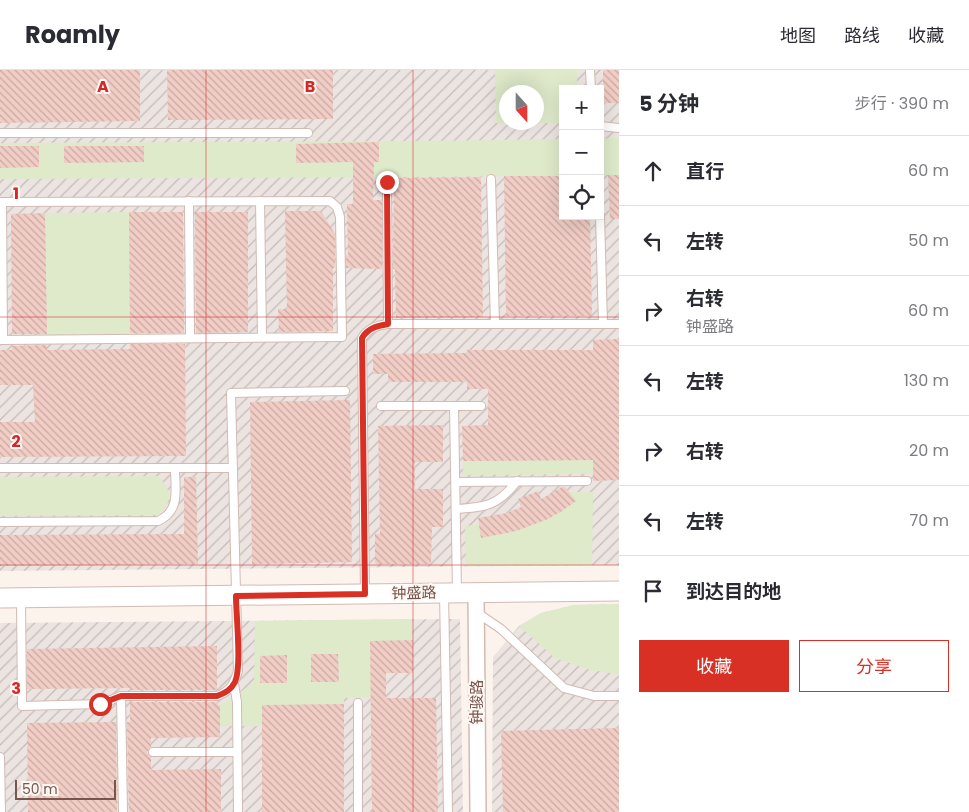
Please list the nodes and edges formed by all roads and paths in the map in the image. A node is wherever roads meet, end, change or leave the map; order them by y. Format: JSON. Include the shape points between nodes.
{"nodes":[{"id":1,"x":590,"y":70,"type":"edge"},
{"id":2,"x":591,"y":85,"type":"edge"},
{"id":3,"x":604,"y":126,"type":"edge"},
{"id":4,"x":619,"y":128,"type":"edge"},
{"id":5,"x":0,"y":133,"type":"edge"},
{"id":6,"x":308,"y":133,"type":"dead end"},
{"id":7,"x":491,"y":179,"type":"dead end"},
{"id":8,"x":387,"y":182,"type":"dead end"},
{"id":9,"x":189,"y":201,"type":"junction"},
{"id":10,"x":260,"y":201,"type":"junction"},
{"id":11,"x":1,"y":202,"type":"edge"},
{"id":12,"x":600,"y":220,"type":"edge"},
{"id":13,"x":388,"y":324,"type":"junction"},
{"id":14,"x":494,"y":324,"type":"junction"},
{"id":15,"x":603,"y":324,"type":"junction"},
{"id":16,"x":619,"y":324,"type":"edge"},
{"id":17,"x":190,"y":338,"type":"junction"},
{"id":18,"x":262,"y":338,"type":"junction"},
{"id":19,"x":2,"y":340,"type":"edge"},
{"id":20,"x":345,"y":392,"type":"dead end"},
{"id":21,"x":381,"y":406,"type":"dead end"},
{"id":22,"x":454,"y":406,"type":"junction"},
{"id":23,"x":481,"y":406,"type":"dead end"},
{"id":24,"x":0,"y":468,"type":"edge"},
{"id":25,"x":175,"y":468,"type":"junction"},
{"id":26,"x":233,"y":468,"type":"junction"},
{"id":27,"x":517,"y":481,"type":"junction"},
{"id":28,"x":587,"y":481,"type":"dead end"},
{"id":29,"x":456,"y":482,"type":"junction"},
{"id":30,"x":456,"y":509,"type":"junction"},
{"id":31,"x":0,"y":522,"type":"edge"},
{"id":32,"x":619,"y":591,"type":"edge"},
{"id":33,"x":451,"y":593,"type":"junction"},
{"id":34,"x":476,"y":593,"type":"junction"},
{"id":35,"x":365,"y":594,"type":"junction"},
{"id":36,"x":236,"y":596,"type":"junction"},
{"id":37,"x":0,"y":598,"type":"edge"},
{"id":38,"x":21,"y":598,"type":"junction"},
{"id":39,"x":476,"y":612,"type":"junction"},
{"id":40,"x":234,"y":684,"type":"junction"},
{"id":41,"x":121,"y":696,"type":"junction"},
{"id":42,"x":619,"y":696,"type":"edge"},
{"id":43,"x":358,"y":703,"type":"dead end"},
{"id":44,"x":153,"y":752,"type":"dead end"},
{"id":45,"x":237,"y":752,"type":"junction"},
{"id":46,"x":0,"y":757,"type":"edge"},
{"id":47,"x":1,"y":812,"type":"edge"},
{"id":48,"x":123,"y":812,"type":"edge"},
{"id":49,"x":238,"y":812,"type":"edge"},
{"id":50,"x":358,"y":812,"type":"edge"},
{"id":51,"x":448,"y":812,"type":"edge"},
{"id":52,"x":478,"y":812,"type":"edge"}],
"edges":[{"from":1,"to":2,"type":"lane"},
{"from":3,"to":4,"type":"lane"},
{"from":5,"to":6,"type":"lane"},
{"from":7,"to":14,"type":"lane"},
{"from":8,"to":13,"type":"lane"},
{"from":9,"to":10,"type":"lane"},
{"from":9,"to":11,"type":"lane"},
{"from":9,"to":17,"type":"lane"},
{"from":10,"to":18,"type":"lane"},
{"from":10,"to":18,"type":"lane","via":[[330,201],[337,207],[340,217],[342,317],[342,337]]},
{"from":11,"to":19,"type":"lane"},
{"from":12,"to":15,"type":"lane"},
{"from":13,"to":14,"type":"lane"},
{"from":13,"to":35,"type":"lane","via":[[372,328],[362,338]]},
{"from":14,"to":15,"type":"lane"},
{"from":15,"to":16,"type":"lane"},
{"from":17,"to":18,"type":"lane"},
{"from":17,"to":19,"type":"lane"},
{"from":20,"to":26,"type":"lane","via":[[231,393]]},
{"from":21,"to":22,"type":"lane"},
{"from":22,"to":23,"type":"lane"},
{"from":22,"to":29,"type":"lane"},
{"from":24,"to":25,"type":"lane"},
{"from":25,"to":26,"type":"lane"},
{"from":25,"to":31,"type":"lane","via":[[173,510],[167,518],[158,521]]},
{"from":26,"to":36,"type":"lane"},
{"from":27,"to":28,"type":"lane"},
{"from":27,"to":29,"type":"lane"},
{"from":27,"to":30,"type":"lane","via":[[506,495],[493,503]]},
{"from":29,"to":30,"type":"lane"},
{"from":30,"to":33,"type":"lane"},
{"from":32,"to":34,"type":"street","name":"钟盛路"},
{"from":33,"to":34,"type":"street","name":"钟盛路"},
{"from":33,"to":35,"type":"street","name":"钟盛路"},
{"from":33,"to":51,"type":"lane"},
{"from":34,"to":39,"type":"street","name":"钟骏路"},
{"from":35,"to":36,"type":"street","name":"钟盛路"},
{"from":36,"to":38,"type":"street","name":"钟盛路"},
{"from":36,"to":40,"type":"lane","via":[[238,671]]},
{"from":37,"to":38,"type":"street","name":"钟盛路"},
{"from":38,"to":41,"type":"lane","via":[[22,706],[100,704]]},
{"from":39,"to":42,"type":"lane","via":[[501,630],[564,688],[594,696]]},
{"from":39,"to":52,"type":"street","name":"钟骏路"},
{"from":40,"to":41,"type":"lane","via":[[217,696]]},
{"from":40,"to":45,"type":"lane"},
{"from":41,"to":48,"type":"lane"},
{"from":43,"to":50,"type":"lane"},
{"from":44,"to":45,"type":"lane"},
{"from":45,"to":49,"type":"lane"},
{"from":46,"to":47,"type":"lane"}]}
